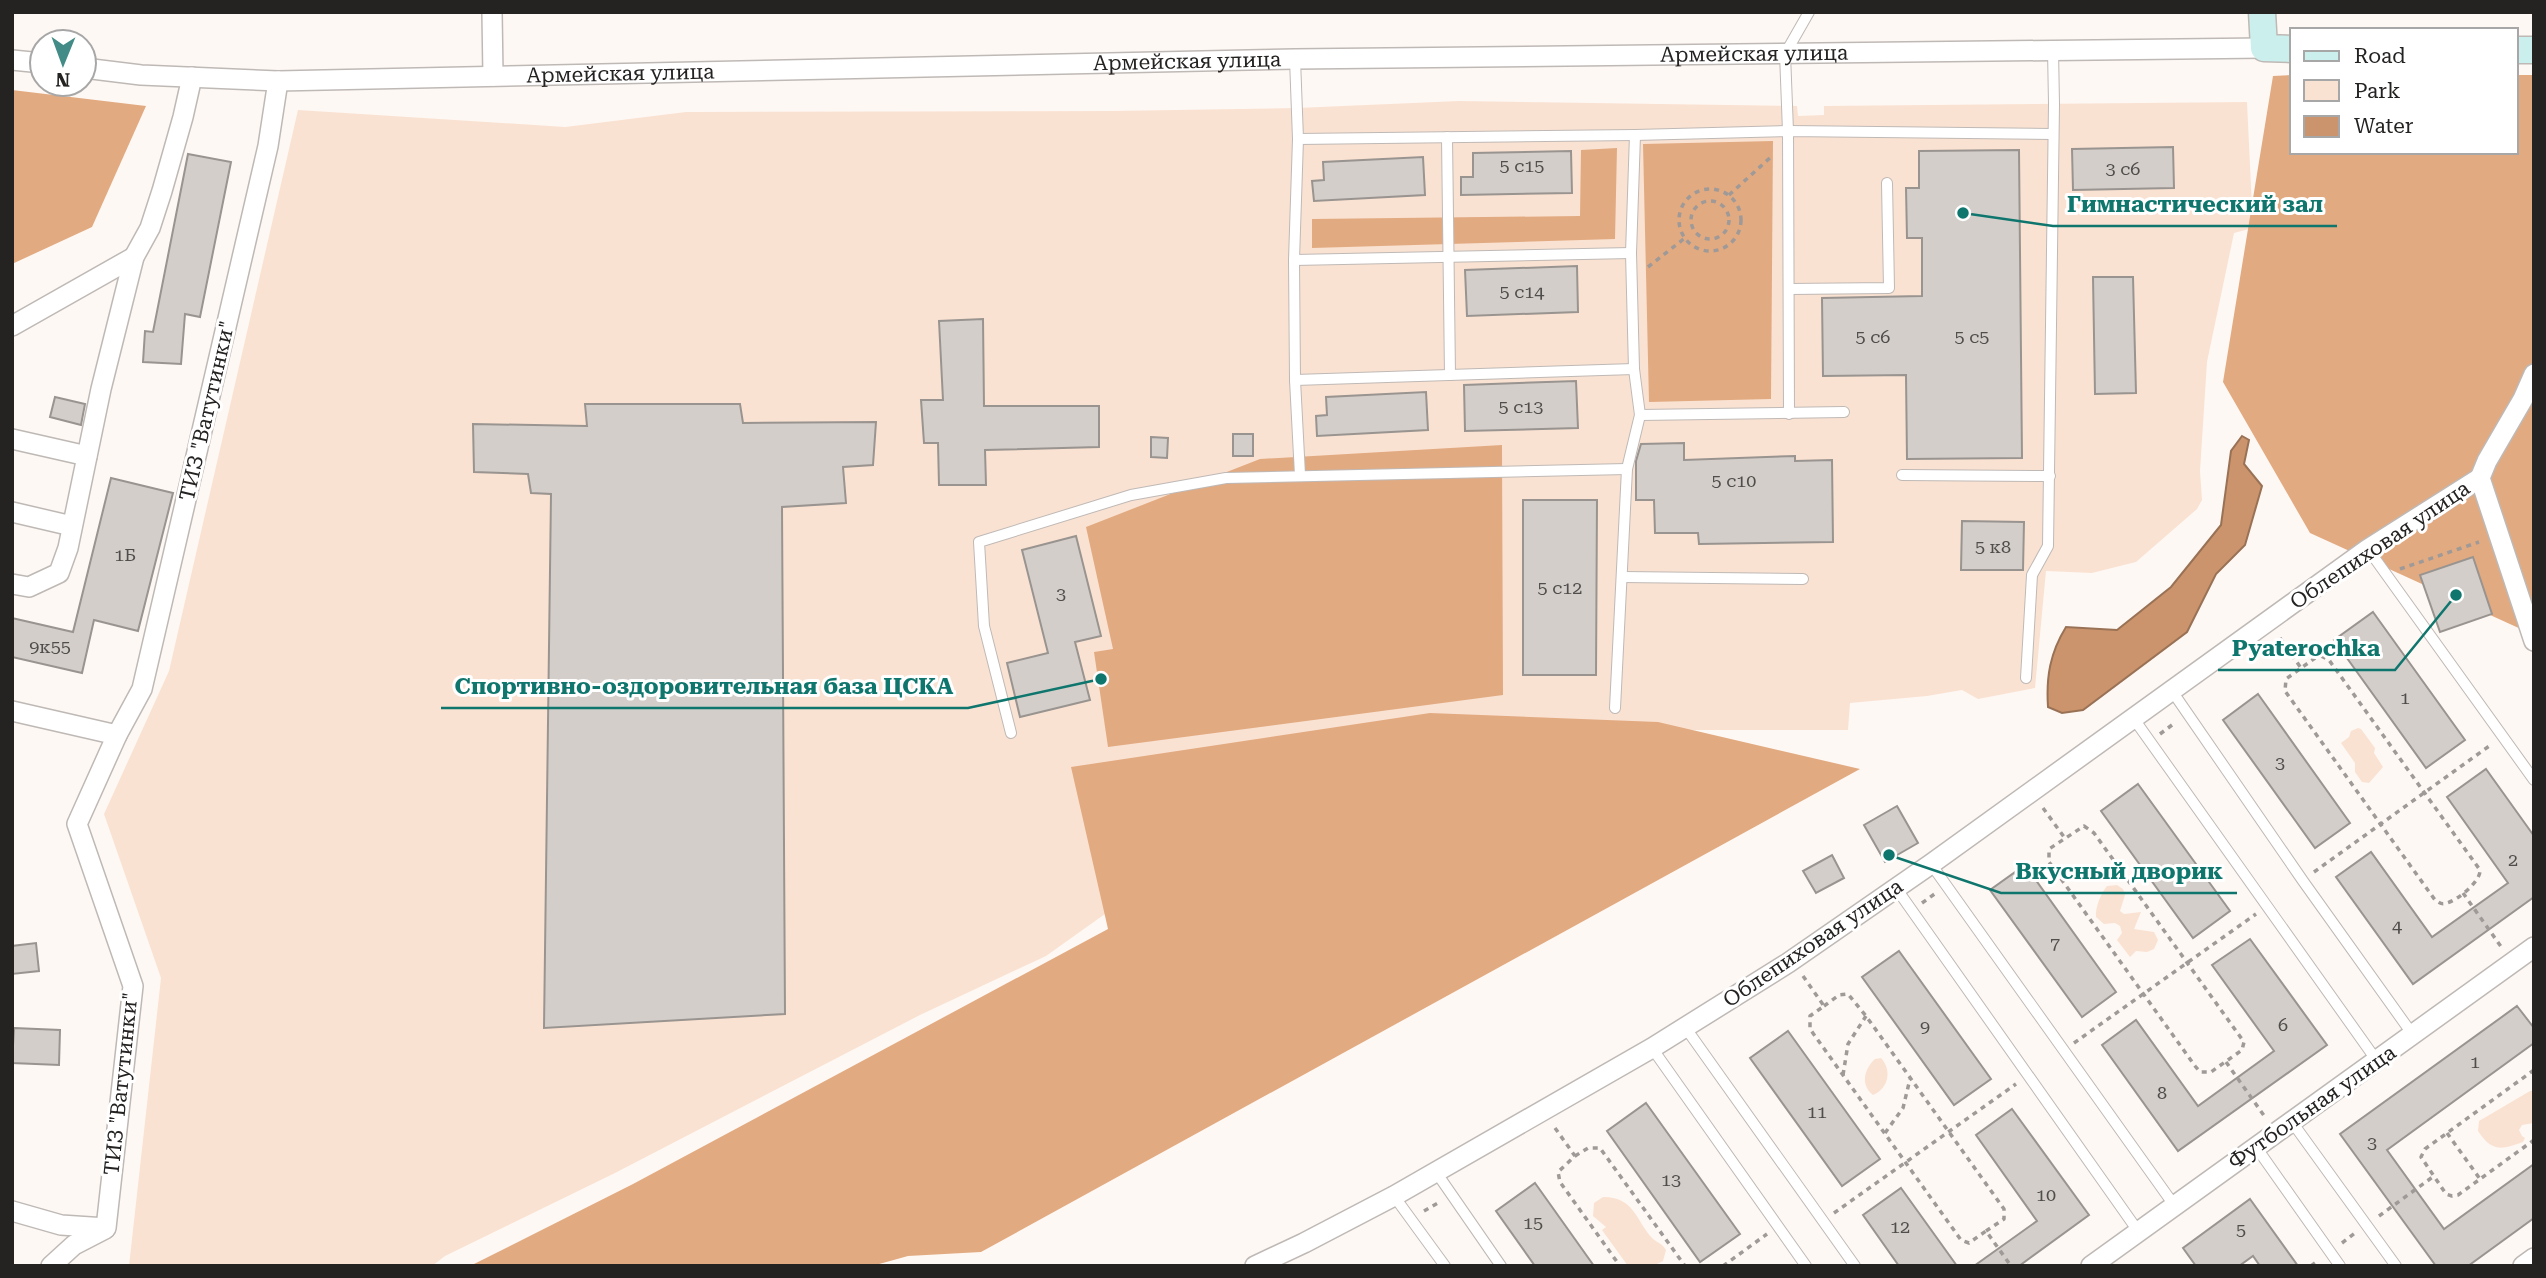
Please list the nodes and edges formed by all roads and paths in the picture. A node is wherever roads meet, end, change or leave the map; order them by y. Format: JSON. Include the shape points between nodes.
{"nodes":[{"id":1,"x":492,"y":12,"type":"edge"},
{"id":2,"x":1809,"y":12,"type":"edge"},
{"id":3,"x":2262,"y":12,"type":"edge"},
{"id":4,"x":2264,"y":48,"type":"junction"},
{"id":5,"x":2290,"y":49,"type":"edge"},
{"id":6,"x":2053,"y":50,"type":"junction"},
{"id":7,"x":1785,"y":54,"type":"junction"},
{"id":8,"x":1295,"y":59,"type":"junction"},
{"id":9,"x":98,"y":70,"type":"edge"},
{"id":10,"x":192,"y":76,"type":"junction"},
{"id":11,"x":493,"y":76,"type":"junction"},
{"id":12,"x":278,"y":81,"type":"junction"},
{"id":13,"x":2053,"y":134,"type":"junction"},
{"id":14,"x":1635,"y":135,"type":"junction"},
{"id":15,"x":1788,"y":136,"type":"junction"},
{"id":16,"x":1447,"y":138,"type":"junction"},
{"id":17,"x":1298,"y":139,"type":"junction"},
{"id":18,"x":1887,"y":183,"type":"dead end"},
{"id":19,"x":1730,"y":195,"type":"junction"},
{"id":20,"x":1692,"y":219,"type":"joint"},
{"id":21,"x":1685,"y":238,"type":"junction"},
{"id":22,"x":1631,"y":253,"type":"junction"},
{"id":23,"x":1448,"y":256,"type":"junction"},
{"id":24,"x":134,"y":257,"type":"junction"},
{"id":25,"x":1294,"y":260,"type":"junction"},
{"id":26,"x":1632,"y":279,"type":"junction"},
{"id":27,"x":1789,"y":289,"type":"junction"},
{"id":28,"x":12,"y":326,"type":"edge"},
{"id":29,"x":1633,"y":369,"type":"junction"},
{"id":30,"x":2534,"y":374,"type":"edge"},
{"id":31,"x":1450,"y":375,"type":"junction"},
{"id":32,"x":1295,"y":380,"type":"junction"},
{"id":33,"x":1844,"y":412,"type":"dead end"},
{"id":34,"x":1789,"y":414,"type":"junction"},
{"id":35,"x":1640,"y":415,"type":"junction"},
{"id":36,"x":12,"y":439,"type":"edge"},
{"id":37,"x":87,"y":456,"type":"junction"},
{"id":38,"x":1627,"y":469,"type":"junction"},
{"id":39,"x":1300,"y":475,"type":"junction"},
{"id":40,"x":1902,"y":475,"type":"dead end"},
{"id":41,"x":2050,"y":476,"type":"junction"},
{"id":42,"x":2480,"y":478,"type":"junction"},
{"id":43,"x":12,"y":512,"type":"edge"},
{"id":44,"x":72,"y":526,"type":"junction"},
{"id":45,"x":2498,"y":536,"type":"junction"},
{"id":46,"x":2368,"y":549,"type":"junction"},
{"id":47,"x":2386,"y":574,"type":"junction"},
{"id":48,"x":1622,"y":577,"type":"junction"},
{"id":49,"x":1803,"y":579,"type":"dead end"},
{"id":50,"x":12,"y":584,"type":"edge"},
{"id":51,"x":2268,"y":622,"type":"junction"},
{"id":52,"x":2534,"y":641,"type":"edge"},
{"id":53,"x":2301,"y":668,"type":"junction"},
{"id":54,"x":2026,"y":678,"type":"dead end"},
{"id":55,"x":2172,"y":691,"type":"junction"},
{"id":56,"x":1615,"y":708,"type":"dead end"},
{"id":57,"x":12,"y":711,"type":"edge"},
{"id":58,"x":2188,"y":714,"type":"junction"},
{"id":59,"x":2134,"y":719,"type":"junction"},
{"id":60,"x":1011,"y":733,"type":"dead end"},
{"id":61,"x":117,"y":735,"type":"junction"},
{"id":62,"x":2503,"y":737,"type":"junction"},
{"id":63,"x":2150,"y":741,"type":"junction"},
{"id":64,"x":2534,"y":780,"type":"edge"},
{"id":65,"x":2032,"y":792,"type":"junction"},
{"id":66,"x":2425,"y":793,"type":"junction"},
{"id":67,"x":2381,"y":824,"type":"junction"},
{"id":68,"x":2064,"y":837,"type":"junction"},
{"id":69,"x":1931,"y":864,"type":"junction"},
{"id":70,"x":2313,"y":873,"type":"dead end"},
{"id":71,"x":1946,"y":886,"type":"junction"},
{"id":72,"x":1896,"y":888,"type":"junction"},
{"id":73,"x":2463,"y":892,"type":"junction"},
{"id":74,"x":2267,"y":906,"type":"junction"},
{"id":75,"x":1912,"y":911,"type":"junction"},
{"id":76,"x":2534,"y":947,"type":"edge"},
{"id":77,"x":1792,"y":960,"type":"junction"},
{"id":78,"x":2513,"y":962,"type":"junction"},
{"id":79,"x":2187,"y":963,"type":"junction"},
{"id":80,"x":2143,"y":994,"type":"junction"},
{"id":81,"x":1825,"y":1006,"type":"junction"},
{"id":82,"x":1866,"y":1016,"type":"junction"},
{"id":83,"x":1685,"y":1026,"type":"junction"},
{"id":84,"x":2413,"y":1035,"type":"junction"},
{"id":85,"x":1652,"y":1048,"type":"junction"},
{"id":86,"x":2064,"y":1050,"type":"junction"},
{"id":87,"x":2378,"y":1061,"type":"junction"},
{"id":88,"x":2226,"y":1062,"type":"junction"},
{"id":89,"x":2534,"y":1070,"type":"edge"},
{"id":90,"x":1843,"y":1076,"type":"junction"},
{"id":91,"x":2028,"y":1076,"type":"junction"},
{"id":92,"x":1910,"y":1077,"type":"junction"},
{"id":93,"x":1543,"y":1111,"type":"junction"},
{"id":94,"x":2285,"y":1128,"type":"junction"},
{"id":95,"x":1949,"y":1132,"type":"junction"},
{"id":96,"x":1885,"y":1133,"type":"junction"},
{"id":97,"x":2447,"y":1133,"type":"junction"},
{"id":98,"x":2534,"y":1140,"type":"edge"},
{"id":99,"x":2256,"y":1147,"type":"junction"},
{"id":100,"x":1576,"y":1156,"type":"junction"},
{"id":101,"x":1906,"y":1163,"type":"junction"},
{"id":102,"x":1436,"y":1172,"type":"junction"},
{"id":103,"x":2480,"y":1179,"type":"junction"},
{"id":104,"x":1452,"y":1195,"type":"junction"},
{"id":105,"x":1394,"y":1196,"type":"junction"},
{"id":106,"x":2174,"y":1205,"type":"junction"},
{"id":107,"x":12,"y":1211,"type":"edge"},
{"id":108,"x":1411,"y":1219,"type":"junction"},
{"id":109,"x":1823,"y":1221,"type":"junction"},
{"id":110,"x":1778,"y":1226,"type":"junction"},
{"id":111,"x":106,"y":1228,"type":"junction"},
{"id":112,"x":1986,"y":1231,"type":"junction"},
{"id":113,"x":2138,"y":1231,"type":"junction"},
{"id":114,"x":2534,"y":1258,"type":"edge"},
{"id":115,"x":51,"y":1266,"type":"edge"},
{"id":116,"x":1255,"y":1266,"type":"edge"},
{"id":117,"x":1445,"y":1266,"type":"edge"},
{"id":118,"x":1501,"y":1266,"type":"edge"},
{"id":119,"x":1620,"y":1266,"type":"edge"},
{"id":120,"x":1685,"y":1266,"type":"edge"},
{"id":121,"x":1723,"y":1266,"type":"edge"},
{"id":122,"x":1806,"y":1266,"type":"edge"},
{"id":123,"x":1855,"y":1266,"type":"edge"},
{"id":124,"x":2011,"y":1266,"type":"edge"},
{"id":125,"x":2091,"y":1266,"type":"edge"},
{"id":126,"x":2340,"y":1266,"type":"edge"},
{"id":127,"x":2396,"y":1266,"type":"edge"},
{"id":128,"x":2523,"y":1266,"type":"edge"}],
"edges":[{"from":1,"to":11,"type":"street"},
{"from":2,"to":7,"type":"lane"},
{"from":3,"to":4,"type":"street"},
{"from":4,"to":5,"type":"street","name":"Армейская улица"},
{"from":4,"to":6,"type":"street","name":"Армейская улица"},
{"from":6,"to":7,"type":"street","name":"Армейская улица"},
{"from":6,"to":13,"type":"lane"},
{"from":7,"to":8,"type":"street","name":"Армейская улица"},
{"from":7,"to":15,"type":"lane"},
{"from":8,"to":11,"type":"street","name":"Армейская улица"},
{"from":8,"to":17,"type":"lane"},
{"from":9,"to":10,"type":"street","name":"Армейская улица"},
{"from":10,"to":12,"type":"street","name":"Армейская улица"},
{"from":10,"to":24,"type":"street","via":[[162,191]]},
{"from":11,"to":12,"type":"street","name":"Армейская улица"},
{"from":12,"to":61,"type":"street","name":"ТИЗ \"Ватутинки\"","via":[[268,146],[142,690]]},
{"from":13,"to":15,"type":"lane"},
{"from":13,"to":41,"type":"lane"},
{"from":14,"to":15,"type":"lane"},
{"from":14,"to":16,"type":"lane"},
{"from":14,"to":22,"type":"lane"},
{"from":15,"to":19,"type":"path"},
{"from":15,"to":27,"type":"lane"},
{"from":16,"to":17,"type":"lane"},
{"from":16,"to":23,"type":"lane"},
{"from":17,"to":25,"type":"lane"},
{"from":18,"to":27,"type":"lane","via":[[1889,288]]},
{"from":19,"to":21,"type":"path","via":[[1701,190],[1685,201],[1679,219]]},
{"from":19,"to":21,"type":"path","via":[[1742,220],[1728,246],[1700,250]]},
{"from":20,"to":20,"type":"path","via":[[1699,234],[1710,238],[1721,235],[1729,220],[1726,209],[1711,201],[1700,204]]},
{"from":21,"to":26,"type":"path"},
{"from":22,"to":23,"type":"lane"},
{"from":22,"to":26,"type":"lane"},
{"from":23,"to":25,"type":"lane"},
{"from":23,"to":31,"type":"lane"},
{"from":24,"to":28,"type":"street"},
{"from":24,"to":37,"type":"street"},
{"from":25,"to":32,"type":"lane"},
{"from":26,"to":29,"type":"lane"},
{"from":27,"to":34,"type":"lane"},
{"from":29,"to":31,"type":"lane"},
{"from":29,"to":35,"type":"lane"},
{"from":30,"to":42,"type":"street"},
{"from":31,"to":32,"type":"lane"},
{"from":32,"to":39,"type":"lane"},
{"from":33,"to":34,"type":"lane"},
{"from":34,"to":35,"type":"lane"},
{"from":35,"to":38,"type":"lane"},
{"from":36,"to":37,"type":"street"},
{"from":37,"to":44,"type":"street"},
{"from":38,"to":39,"type":"lane"},
{"from":38,"to":48,"type":"lane"},
{"from":39,"to":60,"type":"lane","via":[[1226,478],[1131,495],[979,542],[984,626]]},
{"from":40,"to":41,"type":"lane"},
{"from":41,"to":54,"type":"lane","via":[[2048,546],[2032,575]]},
{"from":42,"to":45,"type":"street"},
{"from":42,"to":46,"type":"street","name":"Облепиховая улица"},
{"from":43,"to":44,"type":"street"},
{"from":44,"to":50,"type":"street","via":[[59,573],[29,587]]},
{"from":45,"to":47,"type":"path"},
{"from":45,"to":52,"type":"street"},
{"from":46,"to":47,"type":"lane"},
{"from":46,"to":51,"type":"street","name":"Облепиховая улица"},
{"from":47,"to":62,"type":"lane"},
{"from":48,"to":49,"type":"lane"},
{"from":48,"to":56,"type":"lane"},
{"from":51,"to":53,"type":"path"},
{"from":51,"to":55,"type":"street","name":"Облепиховая улица"},
{"from":53,"to":66,"type":"path","via":[[2321,656],[2329,660]]},
{"from":53,"to":67,"type":"path","via":[[2286,679],[2285,691]]},
{"from":55,"to":58,"type":"lane"},
{"from":55,"to":59,"type":"street","name":"Облепиховая улица"},
{"from":57,"to":61,"type":"street"},
{"from":58,"to":63,"type":"path"},
{"from":58,"to":84,"type":"lane"},
{"from":59,"to":63,"type":"lane"},
{"from":59,"to":65,"type":"street","name":"Облепиховая улица"},
{"from":61,"to":111,"type":"street","name":"ТИЗ \"Ватутинки\"","via":[[77,824],[133,986]]},
{"from":62,"to":64,"type":"lane"},
{"from":62,"to":66,"type":"path"},
{"from":63,"to":74,"type":"lane"},
{"from":65,"to":68,"type":"path"},
{"from":65,"to":69,"type":"street","name":"Облепиховая улица"},
{"from":66,"to":67,"type":"path"},
{"from":66,"to":73,"type":"path","via":[[2480,870],[2480,878]]},
{"from":67,"to":70,"type":"path"},
{"from":67,"to":73,"type":"path","via":[[2435,900],[2449,903]]},
{"from":68,"to":79,"type":"path","via":[[2084,826],[2090,828]]},
{"from":68,"to":80,"type":"path","via":[[2049,849],[2049,862]]},
{"from":69,"to":71,"type":"lane"},
{"from":69,"to":72,"type":"street","name":"Облепиховая улица"},
{"from":71,"to":75,"type":"path"},
{"from":71,"to":86,"type":"lane"},
{"from":72,"to":75,"type":"lane"},
{"from":72,"to":77,"type":"street","name":"Облепиховая улица"},
{"from":73,"to":78,"type":"path"},
{"from":74,"to":79,"type":"path"},
{"from":74,"to":87,"type":"lane"},
{"from":75,"to":91,"type":"lane"},
{"from":76,"to":78,"type":"street","name":"Футбольная улица"},
{"from":77,"to":81,"type":"path"},
{"from":77,"to":83,"type":"street","name":"Облепиховая улица"},
{"from":78,"to":84,"type":"street","name":"Футбольная улица"},
{"from":79,"to":80,"type":"path"},
{"from":79,"to":88,"type":"path","via":[[2244,1042],[2242,1050]]},
{"from":80,"to":86,"type":"path"},
{"from":80,"to":88,"type":"path","via":[[2200,1072],[2211,1072]]},
{"from":81,"to":82,"type":"path","via":[[1839,995],[1849,994]]},
{"from":81,"to":90,"type":"path","via":[[1810,1016],[1808,1025]]},
{"from":82,"to":90,"type":"path","via":[[1848,1044]]},
{"from":82,"to":92,"type":"path"},
{"from":83,"to":85,"type":"street","name":"Облепиховая улица"},
{"from":83,"to":109,"type":"lane"},
{"from":84,"to":87,"type":"street","name":"Футбольная улица"},
{"from":85,"to":93,"type":"street","name":"Облепиховая улица"},
{"from":85,"to":110,"type":"lane"},
{"from":86,"to":106,"type":"lane"},
{"from":87,"to":94,"type":"street","name":"Футбольная улица"},
{"from":88,"to":94,"type":"path"},
{"from":89,"to":97,"type":"path"},
{"from":90,"to":96,"type":"path"},
{"from":91,"to":95,"type":"path"},
{"from":91,"to":113,"type":"lane"},
{"from":92,"to":95,"type":"path"},
{"from":92,"to":96,"type":"path","via":[[1903,1108]]},
{"from":93,"to":100,"type":"path"},
{"from":93,"to":102,"type":"street","name":"Облепиховая улица"},
{"from":94,"to":99,"type":"street","name":"Футбольная улица"},
{"from":94,"to":127,"type":"lane"},
{"from":95,"to":101,"type":"path"},
{"from":95,"to":112,"type":"path","via":[[2004,1209],[2004,1219]]},
{"from":96,"to":101,"type":"path"},
{"from":97,"to":103,"type":"path"},
{"from":97,"to":103,"type":"path","via":[[2422,1152],[2422,1161],[2449,1195],[2458,1195]]},
{"from":98,"to":103,"type":"path"},
{"from":99,"to":106,"type":"street","name":"Футбольная улица"},
{"from":99,"to":126,"type":"lane"},
{"from":100,"to":119,"type":"path","via":[[1561,1167],[1558,1178]]},
{"from":100,"to":120,"type":"path","via":[[1594,1146],[1600,1148]]},
{"from":101,"to":109,"type":"path"},
{"from":101,"to":112,"type":"path","via":[[1961,1240],[1969,1243]]},
{"from":102,"to":104,"type":"lane"},
{"from":102,"to":105,"type":"street","name":"Облепиховая улица"},
{"from":104,"to":108,"type":"path"},
{"from":104,"to":118,"type":"lane"},
{"from":105,"to":108,"type":"lane"},
{"from":105,"to":116,"type":"street","name":"Облепиховая улица"},
{"from":106,"to":113,"type":"street","name":"Футбольная улица"},
{"from":107,"to":111,"type":"street","via":[[61,1225]]},
{"from":108,"to":117,"type":"lane"},
{"from":109,"to":123,"type":"lane"},
{"from":110,"to":121,"type":"path"},
{"from":110,"to":122,"type":"lane"},
{"from":111,"to":115,"type":"street","via":[[74,1245]]},
{"from":112,"to":124,"type":"path"},
{"from":113,"to":125,"type":"street","name":"Футбольная улица"},
{"from":114,"to":128,"type":"street"}]}
